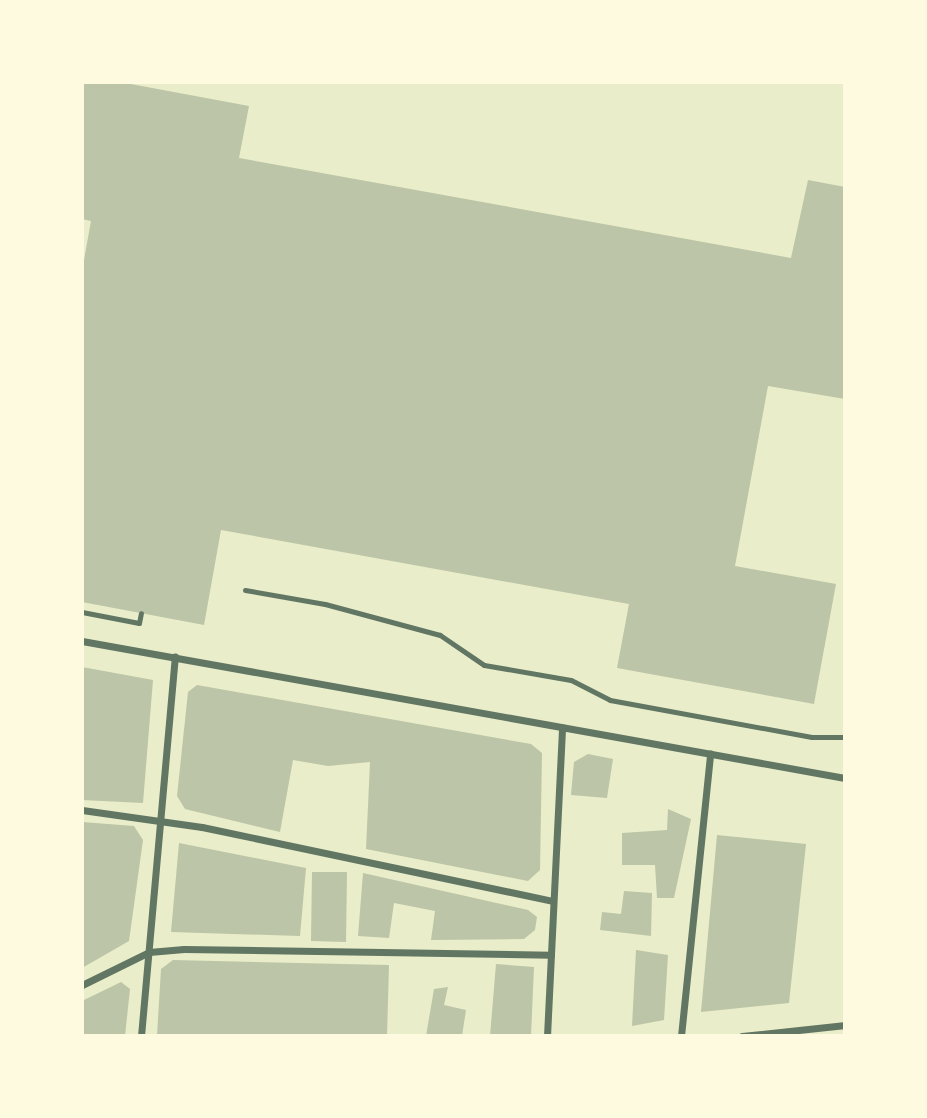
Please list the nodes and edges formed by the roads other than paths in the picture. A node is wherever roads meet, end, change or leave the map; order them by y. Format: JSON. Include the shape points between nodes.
{"nodes":[{"id":1,"x":245,"y":590,"type":"dead end"},
{"id":2,"x":82,"y":612,"type":"edge"},
{"id":3,"x":141,"y":613,"type":"dead end"},
{"id":4,"x":82,"y":641,"type":"edge"},
{"id":5,"x":175,"y":657,"type":"junction"},
{"id":6,"x":562,"y":727,"type":"junction"},
{"id":7,"x":845,"y":737,"type":"edge"},
{"id":8,"x":710,"y":753,"type":"junction"},
{"id":9,"x":845,"y":778,"type":"edge"},
{"id":10,"x":82,"y":810,"type":"edge"},
{"id":11,"x":159,"y":820,"type":"junction"},
{"id":12,"x":552,"y":901,"type":"junction"},
{"id":13,"x":149,"y":952,"type":"junction"},
{"id":14,"x":551,"y":955,"type":"junction"},
{"id":15,"x":82,"y":985,"type":"edge"},
{"id":16,"x":845,"y":1025,"type":"edge"},
{"id":17,"x":141,"y":1036,"type":"edge"},
{"id":18,"x":547,"y":1036,"type":"edge"},
{"id":19,"x":681,"y":1036,"type":"edge"},
{"id":20,"x":742,"y":1036,"type":"edge"}],
"edges":[{"from":1,"to":7,"type":"lane","via":[[325,604],[440,635],[484,665],[571,680],[610,700],[812,737]]},
{"from":2,"to":3,"type":"lane","via":[[139,623]]},
{"from":4,"to":5,"type":"street"},
{"from":5,"to":6,"type":"street"},
{"from":5,"to":11,"type":"street"},
{"from":6,"to":8,"type":"street"},
{"from":6,"to":12,"type":"street"},
{"from":8,"to":9,"type":"street"},
{"from":8,"to":19,"type":"street"},
{"from":10,"to":11,"type":"street"},
{"from":11,"to":12,"type":"street"},
{"from":11,"to":13,"type":"street"},
{"from":12,"to":14,"type":"street"},
{"from":13,"to":14,"type":"street"},
{"from":13,"to":15,"type":"street"},
{"from":13,"to":17,"type":"street"},
{"from":14,"to":18,"type":"street"},
{"from":16,"to":20,"type":"street"}]}
